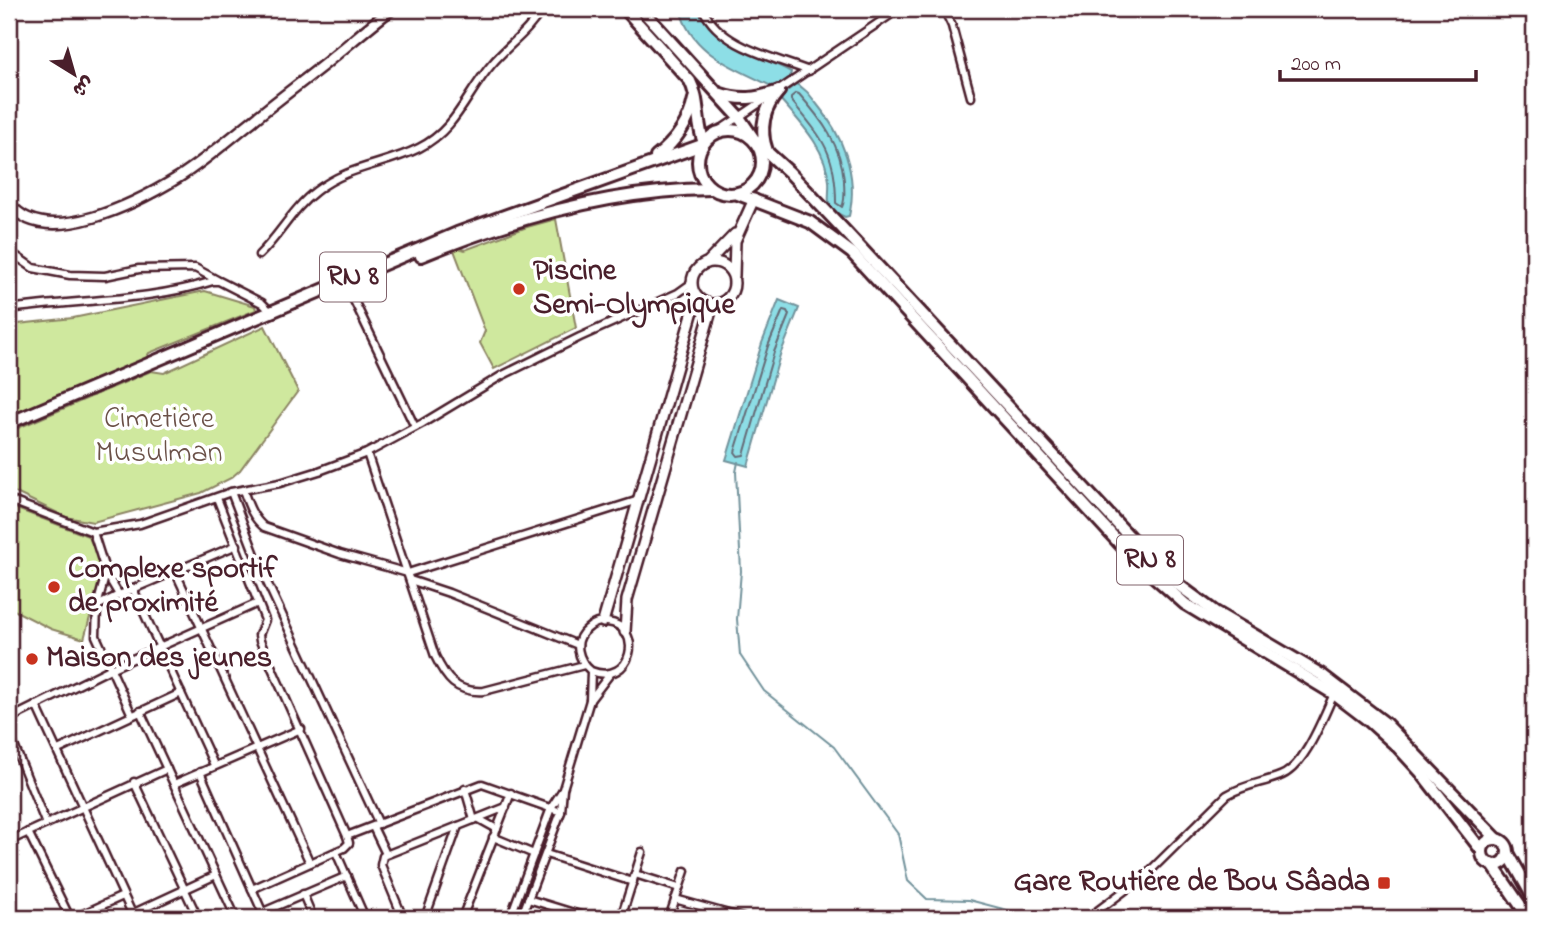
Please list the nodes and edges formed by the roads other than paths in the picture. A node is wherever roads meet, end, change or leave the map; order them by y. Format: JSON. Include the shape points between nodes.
{"nodes":[{"id":1,"x":391,"y":9,"type":"edge"},
{"id":2,"x":542,"y":9,"type":"edge"},
{"id":3,"x":625,"y":9,"type":"edge"},
{"id":4,"x":641,"y":9,"type":"edge"},
{"id":5,"x":703,"y":9,"type":"edge"},
{"id":6,"x":899,"y":9,"type":"edge"},
{"id":7,"x":944,"y":9,"type":"edge"},
{"id":8,"x":809,"y":71,"type":"junction"},
{"id":9,"x":779,"y":91,"type":"junction"},
{"id":10,"x":695,"y":93,"type":"junction"},
{"id":11,"x":716,"y":93,"type":"junction"},
{"id":12,"x":971,"y":97,"type":"dead end"},
{"id":13,"x":739,"y":117,"type":"junction"},
{"id":14,"x":714,"y":134,"type":"junction"},
{"id":15,"x":756,"y":142,"type":"junction"},
{"id":16,"x":703,"y":144,"type":"junction"},
{"id":17,"x":768,"y":154,"type":"junction"},
{"id":18,"x":643,"y":164,"type":"junction"},
{"id":19,"x":712,"y":189,"type":"junction"},
{"id":20,"x":738,"y":194,"type":"junction"},
{"id":21,"x":754,"y":199,"type":"junction"},
{"id":22,"x":9,"y":203,"type":"edge"},
{"id":23,"x":738,"y":230,"type":"junction"},
{"id":24,"x":841,"y":235,"type":"junction"},
{"id":25,"x":9,"y":251,"type":"edge"},
{"id":26,"x":259,"y":255,"type":"dead end"},
{"id":27,"x":707,"y":263,"type":"junction"},
{"id":28,"x":734,"y":277,"type":"junction"},
{"id":29,"x":219,"y":282,"type":"junction"},
{"id":30,"x":692,"y":283,"type":"junction"},
{"id":31,"x":347,"y":286,"type":"junction"},
{"id":32,"x":697,"y":297,"type":"junction"},
{"id":33,"x":713,"y":304,"type":"junction"},
{"id":34,"x":9,"y":309,"type":"edge"},
{"id":35,"x":271,"y":312,"type":"junction"},
{"id":36,"x":9,"y":424,"type":"edge"},
{"id":37,"x":415,"y":427,"type":"junction"},
{"id":38,"x":9,"y":430,"type":"edge"},
{"id":39,"x":367,"y":453,"type":"junction"},
{"id":40,"x":243,"y":490,"type":"junction"},
{"id":41,"x":231,"y":492,"type":"junction"},
{"id":42,"x":217,"y":498,"type":"junction"},
{"id":43,"x":9,"y":500,"type":"edge"},
{"id":44,"x":639,"y":500,"type":"junction"},
{"id":45,"x":93,"y":532,"type":"junction"},
{"id":46,"x":237,"y":545,"type":"junction"},
{"id":47,"x":175,"y":571,"type":"junction"},
{"id":48,"x":106,"y":573,"type":"junction"},
{"id":49,"x":409,"y":577,"type":"junction"},
{"id":50,"x":133,"y":589,"type":"junction"},
{"id":51,"x":119,"y":594,"type":"junction"},
{"id":52,"x":258,"y":603,"type":"junction"},
{"id":53,"x":97,"y":606,"type":"junction"},
{"id":54,"x":603,"y":622,"type":"junction"},
{"id":55,"x":201,"y":628,"type":"junction"},
{"id":56,"x":625,"y":632,"type":"junction"},
{"id":57,"x":578,"y":645,"type":"junction"},
{"id":58,"x":160,"y":647,"type":"junction"},
{"id":59,"x":584,"y":665,"type":"junction"},
{"id":60,"x":110,"y":669,"type":"junction"},
{"id":61,"x":591,"y":671,"type":"junction"},
{"id":62,"x":611,"y":673,"type":"junction"},
{"id":63,"x":181,"y":693,"type":"junction"},
{"id":64,"x":1334,"y":694,"type":"junction"},
{"id":65,"x":590,"y":700,"type":"junction"},
{"id":66,"x":36,"y":705,"type":"junction"},
{"id":67,"x":140,"y":711,"type":"junction"},
{"id":68,"x":132,"y":715,"type":"junction"},
{"id":69,"x":9,"y":719,"type":"edge"},
{"id":70,"x":301,"y":729,"type":"junction"},
{"id":71,"x":9,"y":733,"type":"edge"},
{"id":72,"x":256,"y":747,"type":"junction"},
{"id":73,"x":58,"y":750,"type":"junction"},
{"id":74,"x":214,"y":765,"type":"junction"},
{"id":75,"x":167,"y":769,"type":"junction"},
{"id":76,"x":200,"y":772,"type":"junction"},
{"id":77,"x":134,"y":782,"type":"junction"},
{"id":78,"x":174,"y":784,"type":"junction"},
{"id":79,"x":465,"y":789,"type":"junction"},
{"id":80,"x":563,"y":789,"type":"junction"},
{"id":81,"x":511,"y":793,"type":"junction"},
{"id":82,"x":83,"y":807,"type":"junction"},
{"id":83,"x":506,"y":807,"type":"junction"},
{"id":84,"x":551,"y":808,"type":"junction"},
{"id":85,"x":561,"y":813,"type":"junction"},
{"id":86,"x":477,"y":819,"type":"junction"},
{"id":87,"x":46,"y":824,"type":"junction"},
{"id":88,"x":376,"y":826,"type":"junction"},
{"id":89,"x":458,"y":826,"type":"junction"},
{"id":90,"x":497,"y":829,"type":"junction"},
{"id":91,"x":28,"y":832,"type":"junction"},
{"id":92,"x":347,"y":836,"type":"junction"},
{"id":93,"x":494,"y":838,"type":"junction"},
{"id":94,"x":1497,"y":839,"type":"junction"},
{"id":95,"x":9,"y":841,"type":"edge"},
{"id":96,"x":1482,"y":851,"type":"junction"},
{"id":97,"x":336,"y":852,"type":"junction"},
{"id":98,"x":642,"y":852,"type":"dead end"},
{"id":99,"x":1508,"y":853,"type":"junction"},
{"id":100,"x":386,"y":854,"type":"junction"},
{"id":101,"x":534,"y":854,"type":"junction"},
{"id":102,"x":546,"y":854,"type":"junction"},
{"id":103,"x":310,"y":863,"type":"junction"},
{"id":104,"x":1492,"y":864,"type":"junction"},
{"id":105,"x":685,"y":871,"type":"dead end"},
{"id":106,"x":216,"y":875,"type":"junction"},
{"id":107,"x":347,"y":876,"type":"junction"},
{"id":108,"x":634,"y":878,"type":"junction"},
{"id":109,"x":679,"y":888,"type":"junction"},
{"id":110,"x":185,"y":889,"type":"junction"},
{"id":111,"x":252,"y":889,"type":"junction"},
{"id":112,"x":303,"y":894,"type":"junction"},
{"id":113,"x":123,"y":896,"type":"junction"},
{"id":114,"x":528,"y":899,"type":"junction"},
{"id":115,"x":675,"y":899,"type":"junction"},
{"id":116,"x":1534,"y":899,"type":"edge"},
{"id":117,"x":264,"y":915,"type":"edge"},
{"id":118,"x":133,"y":916,"type":"edge"},
{"id":119,"x":574,"y":916,"type":"edge"},
{"id":120,"x":72,"y":918,"type":"edge"},
{"id":121,"x":123,"y":918,"type":"edge"},
{"id":122,"x":198,"y":918,"type":"edge"},
{"id":123,"x":236,"y":918,"type":"edge"},
{"id":124,"x":313,"y":918,"type":"edge"},
{"id":125,"x":365,"y":918,"type":"edge"},
{"id":126,"x":403,"y":918,"type":"edge"},
{"id":127,"x":425,"y":918,"type":"edge"},
{"id":128,"x":462,"y":918,"type":"edge"},
{"id":129,"x":509,"y":918,"type":"edge"},
{"id":130,"x":521,"y":918,"type":"edge"},
{"id":131,"x":590,"y":918,"type":"edge"},
{"id":132,"x":621,"y":918,"type":"edge"},
{"id":133,"x":669,"y":918,"type":"edge"},
{"id":134,"x":743,"y":918,"type":"edge"},
{"id":135,"x":1088,"y":918,"type":"edge"},
{"id":136,"x":1529,"y":918,"type":"edge"}],
"edges":[{"from":1,"to":22,"type":"street","via":[[160,189],[64,224],[32,220]]},
{"from":2,"to":26,"type":"street","via":[[527,31],[486,71],[440,135],[398,158],[356,168],[315,192]]},
{"from":3,"to":10,"type":"highway","via":[[685,74]]},
{"from":4,"to":11,"type":"highway"},
{"from":5,"to":8,"type":"street","via":[[730,39]]},
{"from":6,"to":8,"type":"street"},
{"from":7,"to":12,"type":"street","via":[[953,26]]},
{"from":8,"to":9,"type":"street"},
{"from":9,"to":11,"type":"highway","via":[[743,100]]},
{"from":9,"to":13,"type":"street"},
{"from":9,"to":17,"type":"highway","via":[[764,121]]},
{"from":10,"to":16,"type":"highway"},
{"from":10,"to":18,"type":"highway","via":[[682,130],[665,150]]},
{"from":11,"to":13,"type":"highway"},
{"from":13,"to":14,"type":"street"},
{"from":13,"to":15,"type":"highway"},
{"from":14,"to":15,"type":"highway","via":[[737,130]]},
{"from":14,"to":16,"type":"highway"},
{"from":15,"to":17,"type":"highway","number":"RN 8"},
{"from":15,"to":20,"type":"highway","via":[[762,159],[759,177]]},
{"from":16,"to":18,"type":"highway","number":"RN 8"},
{"from":16,"to":19,"type":"highway","via":[[697,164]]},
{"from":17,"to":24,"type":"highway","number":"RN 8"},
{"from":18,"to":35,"type":"highway","number":"RN 8","via":[[457,233]]},
{"from":19,"to":20,"type":"highway"},
{"from":19,"to":31,"type":"highway","number":"RN 8","via":[[629,196],[540,214]]},
{"from":20,"to":21,"type":"highway","number":"RN 8"},
{"from":21,"to":23,"type":"street"},
{"from":21,"to":24,"type":"highway","number":"RN 8"},
{"from":23,"to":27,"type":"street"},
{"from":23,"to":28,"type":"street"},
{"from":24,"to":64,"type":"highway","number":"RN 8","via":[[852,253],[1162,585],[1185,604]]},
{"from":24,"to":94,"type":"highway","number":"RN 8","via":[[1165,575],[1215,612],[1322,675],[1385,723]]},
{"from":25,"to":29,"type":"street","via":[[33,268],[70,275],[195,268]]},
{"from":27,"to":28,"type":"street","via":[[726,266]]},
{"from":27,"to":30,"type":"street","via":[[695,273]]},
{"from":28,"to":33,"type":"street","via":[[730,296]]},
{"from":29,"to":34,"type":"street","via":[[169,294]]},
{"from":29,"to":35,"type":"street"},
{"from":30,"to":32,"type":"street"},
{"from":30,"to":37,"type":"street","via":[[501,376]]},
{"from":31,"to":37,"type":"street"},
{"from":31,"to":38,"type":"highway","number":"RN 8"},
{"from":32,"to":33,"type":"street"},
{"from":32,"to":44,"type":"street"},
{"from":33,"to":56,"type":"street","via":[[626,600]]},
{"from":35,"to":36,"type":"highway","number":"RN 8"},
{"from":37,"to":39,"type":"street"},
{"from":39,"to":40,"type":"street","via":[[280,483]]},
{"from":39,"to":49,"type":"street"},
{"from":40,"to":41,"type":"street"},
{"from":40,"to":49,"type":"street","via":[[256,520],[264,527]]},
{"from":41,"to":42,"type":"street"},
{"from":41,"to":88,"type":"street"},
{"from":42,"to":45,"type":"street","via":[[140,524]]},
{"from":42,"to":46,"type":"street"},
{"from":43,"to":45,"type":"street"},
{"from":44,"to":49,"type":"street"},
{"from":44,"to":54,"type":"street"},
{"from":45,"to":48,"type":"street"},
{"from":46,"to":47,"type":"street"},
{"from":46,"to":52,"type":"street"},
{"from":47,"to":50,"type":"street"},
{"from":47,"to":55,"type":"street"},
{"from":48,"to":51,"type":"street"},
{"from":48,"to":53,"type":"street"},
{"from":49,"to":57,"type":"street"},
{"from":49,"to":59,"type":"street","via":[[444,675],[468,692]]},
{"from":50,"to":51,"type":"street"},
{"from":50,"to":58,"type":"street"},
{"from":51,"to":53,"type":"street"},
{"from":52,"to":55,"type":"street"},
{"from":52,"to":70,"type":"street","via":[[265,620],[260,640]]},
{"from":53,"to":60,"type":"street","via":[[96,636]]},
{"from":54,"to":56,"type":"street"},
{"from":54,"to":57,"type":"street","via":[[587,628]]},
{"from":55,"to":58,"type":"street"},
{"from":55,"to":72,"type":"street"},
{"from":56,"to":62,"type":"street","via":[[630,654]]},
{"from":57,"to":59,"type":"street"},
{"from":58,"to":60,"type":"street"},
{"from":58,"to":63,"type":"street"},
{"from":59,"to":61,"type":"street"},
{"from":60,"to":66,"type":"street"},
{"from":60,"to":68,"type":"street"},
{"from":61,"to":62,"type":"street"},
{"from":61,"to":65,"type":"street"},
{"from":62,"to":65,"type":"street"},
{"from":63,"to":67,"type":"street"},
{"from":63,"to":74,"type":"street"},
{"from":64,"to":96,"type":"highway","number":"RN 8","via":[[1398,747]]},
{"from":64,"to":135,"type":"street","via":[[1295,766],[1280,776],[1227,794],[1163,860]]},
{"from":65,"to":80,"type":"street"},
{"from":66,"to":69,"type":"street"},
{"from":66,"to":73,"type":"street"},
{"from":67,"to":68,"type":"street"},
{"from":67,"to":75,"type":"street"},
{"from":68,"to":73,"type":"street"},
{"from":70,"to":72,"type":"street"},
{"from":70,"to":92,"type":"street"},
{"from":71,"to":87,"type":"street"},
{"from":72,"to":74,"type":"street"},
{"from":72,"to":103,"type":"street"},
{"from":73,"to":82,"type":"street"},
{"from":74,"to":76,"type":"street"},
{"from":75,"to":77,"type":"street"},
{"from":75,"to":78,"type":"street"},
{"from":76,"to":78,"type":"street"},
{"from":76,"to":111,"type":"street"},
{"from":77,"to":82,"type":"street"},
{"from":77,"to":110,"type":"street"},
{"from":78,"to":106,"type":"street"},
{"from":79,"to":81,"type":"street","via":[[482,784]]},
{"from":79,"to":86,"type":"street"},
{"from":79,"to":88,"type":"street"},
{"from":80,"to":84,"type":"street"},
{"from":80,"to":85,"type":"street"},
{"from":81,"to":83,"type":"street"},
{"from":81,"to":84,"type":"street"},
{"from":82,"to":87,"type":"street"},
{"from":82,"to":113,"type":"street"},
{"from":83,"to":86,"type":"street"},
{"from":83,"to":90,"type":"street"},
{"from":84,"to":85,"type":"street"},
{"from":84,"to":101,"type":"street"},
{"from":85,"to":102,"type":"street"},
{"from":86,"to":89,"type":"street"},
{"from":86,"to":90,"type":"street"},
{"from":87,"to":91,"type":"street"},
{"from":88,"to":92,"type":"street"},
{"from":88,"to":100,"type":"street"},
{"from":89,"to":100,"type":"street"},
{"from":89,"to":127,"type":"street"},
{"from":90,"to":93,"type":"street"},
{"from":91,"to":95,"type":"street"},
{"from":91,"to":120,"type":"street"},
{"from":92,"to":97,"type":"street","via":[[348,845]]},
{"from":93,"to":101,"type":"street"},
{"from":93,"to":128,"type":"street"},
{"from":94,"to":96,"type":"highway","via":[[1487,842]]},
{"from":94,"to":99,"type":"highway"},
{"from":96,"to":104,"type":"highway"},
{"from":97,"to":103,"type":"street"},
{"from":97,"to":107,"type":"street"},
{"from":98,"to":108,"type":"street"},
{"from":99,"to":104,"type":"highway","via":[[1503,862]]},
{"from":99,"to":116,"type":"highway"},
{"from":100,"to":126,"type":"street","via":[[381,865]]},
{"from":101,"to":129,"type":"street"},
{"from":102,"to":108,"type":"street"},
{"from":102,"to":114,"type":"street"},
{"from":103,"to":111,"type":"street"},
{"from":104,"to":136,"type":"highway"},
{"from":105,"to":109,"type":"street"},
{"from":106,"to":110,"type":"street"},
{"from":106,"to":123,"type":"street"},
{"from":107,"to":112,"type":"street"},
{"from":107,"to":125,"type":"street"},
{"from":108,"to":109,"type":"street"},
{"from":108,"to":132,"type":"street"},
{"from":109,"to":115,"type":"street"},
{"from":110,"to":118,"type":"street"},
{"from":110,"to":122,"type":"street"},
{"from":111,"to":117,"type":"street"},
{"from":112,"to":117,"type":"street"},
{"from":112,"to":124,"type":"street"},
{"from":113,"to":118,"type":"street"},
{"from":113,"to":120,"type":"street"},
{"from":114,"to":119,"type":"street"},
{"from":114,"to":130,"type":"street"},
{"from":115,"to":133,"type":"street"},
{"from":115,"to":134,"type":"street"},
{"from":118,"to":121,"type":"street"},
{"from":119,"to":131,"type":"street"}]}
